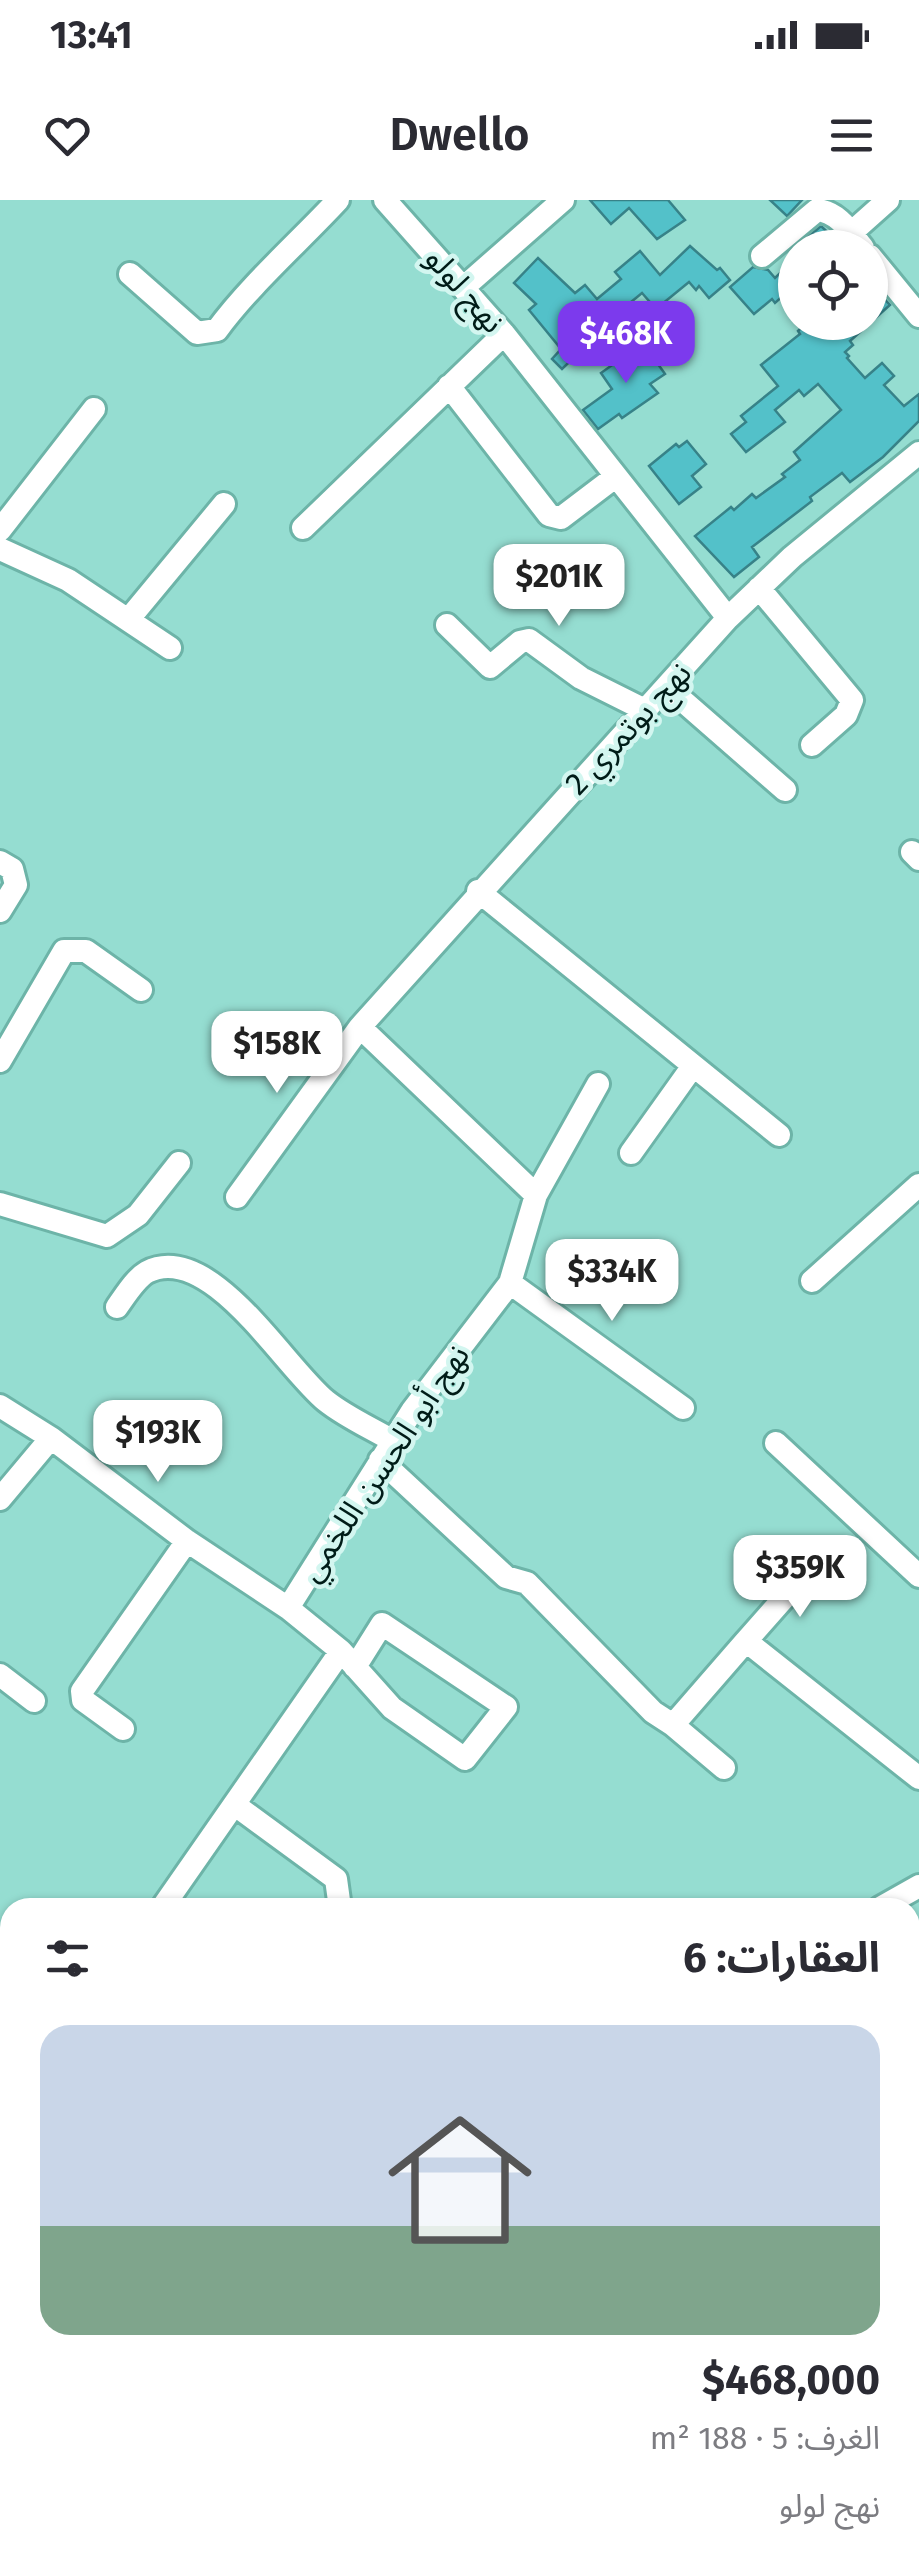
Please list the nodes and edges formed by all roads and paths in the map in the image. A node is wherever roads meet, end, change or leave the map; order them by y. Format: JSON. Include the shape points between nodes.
{"nodes":[{"id":1,"x":338,"y":200,"type":"edge"},
{"id":2,"x":386,"y":200,"type":"edge"},
{"id":3,"x":563,"y":200,"type":"edge"},
{"id":4,"x":888,"y":200,"type":"edge"},
{"id":5,"x":793,"y":230,"type":"edge"},
{"id":6,"x":847,"y":230,"type":"edge"},
{"id":7,"x":865,"y":230,"type":"edge"},
{"id":8,"x":778,"y":243,"type":"edge"},
{"id":9,"x":762,"y":256,"type":"dead end"},
{"id":10,"x":130,"y":274,"type":"dead end"},
{"id":11,"x":888,"y":278,"type":"edge"},
{"id":12,"x":464,"y":287,"type":"junction"},
{"id":13,"x":919,"y":316,"type":"edge"},
{"id":14,"x":504,"y":334,"type":"junction"},
{"id":15,"x":449,"y":386,"type":"junction"},
{"id":16,"x":94,"y":410,"type":"dead end"},
{"id":17,"x":919,"y":453,"type":"edge"},
{"id":18,"x":614,"y":477,"type":"junction"},
{"id":19,"x":224,"y":504,"type":"dead end"},
{"id":20,"x":303,"y":528,"type":"dead end"},
{"id":21,"x":0,"y":530,"type":"edge"},
{"id":22,"x":0,"y":548,"type":"edge"},
{"id":23,"x":759,"y":588,"type":"junction"},
{"id":24,"x":728,"y":618,"type":"junction"},
{"id":25,"x":128,"y":620,"type":"junction"},
{"id":26,"x":447,"y":625,"type":"dead end"},
{"id":27,"x":170,"y":648,"type":"dead end"},
{"id":28,"x":667,"y":687,"type":"junction"},
{"id":29,"x":644,"y":710,"type":"junction"},
{"id":30,"x":812,"y":745,"type":"dead end"},
{"id":31,"x":784,"y":790,"type":"dead end"},
{"id":32,"x":0,"y":862,"type":"edge"},
{"id":33,"x":478,"y":891,"type":"junction"},
{"id":34,"x":0,"y":911,"type":"edge"},
{"id":35,"x":141,"y":990,"type":"dead end"},
{"id":36,"x":360,"y":1027,"type":"junction"},
{"id":37,"x":0,"y":1060,"type":"edge"},
{"id":38,"x":693,"y":1066,"type":"junction"},
{"id":39,"x":598,"y":1084,"type":"dead end"},
{"id":40,"x":780,"y":1135,"type":"dead end"},
{"id":41,"x":631,"y":1153,"type":"dead end"},
{"id":42,"x":179,"y":1163,"type":"dead end"},
{"id":43,"x":919,"y":1185,"type":"edge"},
{"id":44,"x":536,"y":1195,"type":"junction"},
{"id":45,"x":237,"y":1197,"type":"dead end"},
{"id":46,"x":0,"y":1204,"type":"edge"},
{"id":47,"x":812,"y":1281,"type":"dead end"},
{"id":48,"x":510,"y":1283,"type":"junction"},
{"id":49,"x":116,"y":1307,"type":"dead end"},
{"id":50,"x":0,"y":1406,"type":"edge"},
{"id":51,"x":683,"y":1408,"type":"dead end"},
{"id":52,"x":52,"y":1438,"type":"junction"},
{"id":53,"x":776,"y":1443,"type":"dead end"},
{"id":54,"x":386,"y":1451,"type":"junction"},
{"id":55,"x":0,"y":1499,"type":"edge"},
{"id":56,"x":188,"y":1541,"type":"junction"},
{"id":57,"x":814,"y":1564,"type":"dead end"},
{"id":58,"x":919,"y":1576,"type":"edge"},
{"id":59,"x":288,"y":1608,"type":"junction"},
{"id":60,"x":746,"y":1641,"type":"junction"},
{"id":61,"x":348,"y":1659,"type":"junction"},
{"id":62,"x":0,"y":1675,"type":"edge"},
{"id":63,"x":34,"y":1701,"type":"dead end"},
{"id":64,"x":673,"y":1726,"type":"junction"},
{"id":65,"x":124,"y":1729,"type":"dead end"},
{"id":66,"x":724,"y":1768,"type":"dead end"},
{"id":67,"x":919,"y":1778,"type":"edge"},
{"id":68,"x":234,"y":1805,"type":"junction"},
{"id":69,"x":169,"y":1898,"type":"edge"},
{"id":70,"x":339,"y":1898,"type":"edge"}],
"edges":[{"from":1,"to":10,"type":"street","via":[[217,330],[197,333]]},
{"from":2,"to":12,"type":"street","name":"نهج لولو"},
{"from":3,"to":12,"type":"street"},
{"from":4,"to":7,"type":"street"},
{"from":5,"to":6,"type":"street","via":[[817,210],[828,211]]},
{"from":8,"to":9,"type":"street"},
{"from":11,"to":13,"type":"street"},
{"from":12,"to":14,"type":"street","name":"نهج لولو"},
{"from":14,"to":15,"type":"street"},
{"from":14,"to":18,"type":"street","name":"نهج لولو"},
{"from":15,"to":18,"type":"street","via":[[549,515],[561,518]]},
{"from":15,"to":20,"type":"street"},
{"from":16,"to":21,"type":"street"},
{"from":17,"to":23,"type":"street","name":"نهج بوتمري 2"},
{"from":18,"to":24,"type":"street","name":"نهج لولو"},
{"from":19,"to":25,"type":"street"},
{"from":22,"to":25,"type":"street","via":[[68,580]]},
{"from":23,"to":24,"type":"street","name":"نهج بوتمري 2"},
{"from":23,"to":30,"type":"street","via":[[852,700],[846,716]]},
{"from":24,"to":28,"type":"street","name":"نهج بوتمري 2"},
{"from":25,"to":27,"type":"street"},
{"from":26,"to":29,"type":"street","via":[[490,667],[529,640],[581,678]]},
{"from":28,"to":29,"type":"street","name":"نهج بوتمري 2"},
{"from":28,"to":31,"type":"street"},
{"from":29,"to":33,"type":"street","name":"نهج بوتمري 2"},
{"from":32,"to":34,"type":"street","via":[[12,869],[16,884]]},
{"from":33,"to":36,"type":"street","name":"نهج بوتمري 2"},
{"from":33,"to":38,"type":"street"},
{"from":35,"to":37,"type":"street","via":[[86,950],[64,952]]},
{"from":36,"to":44,"type":"street"},
{"from":36,"to":45,"type":"street","name":"نهج بوتمري 2"},
{"from":38,"to":40,"type":"street"},
{"from":38,"to":41,"type":"street"},
{"from":39,"to":44,"type":"street","name":"نهج أبو الحسن اللخمي"},
{"from":42,"to":46,"type":"street","via":[[138,1215],[107,1236]]},
{"from":43,"to":47,"type":"street"},
{"from":44,"to":48,"type":"street","name":"نهج أبو الحسن اللخمي"},
{"from":48,"to":51,"type":"street"},
{"from":48,"to":54,"type":"street","name":"نهج أبو الحسن اللخمي"},
{"from":49,"to":54,"type":"street","via":[[141,1276],[184,1268],[222,1289],[326,1401]]},
{"from":50,"to":52,"type":"street"},
{"from":52,"to":55,"type":"street"},
{"from":52,"to":56,"type":"street"},
{"from":53,"to":58,"type":"street"},
{"from":54,"to":59,"type":"street","name":"نهج أبو الحسن اللخمي"},
{"from":54,"to":64,"type":"street","via":[[506,1577],[527,1584]]},
{"from":56,"to":59,"type":"street"},
{"from":56,"to":65,"type":"street","via":[[82,1691],[84,1700]]},
{"from":57,"to":60,"type":"street"},
{"from":59,"to":61,"type":"street","name":"نهج أبو الحسن اللخمي"},
{"from":60,"to":64,"type":"street"},
{"from":60,"to":67,"type":"street"},
{"from":61,"to":61,"type":"street","via":[[392,1708],[466,1760],[506,1707],[382,1624]]},
{"from":61,"to":68,"type":"street"},
{"from":62,"to":63,"type":"street"},
{"from":64,"to":66,"type":"street"},
{"from":68,"to":69,"type":"street"},
{"from":68,"to":70,"type":"street","via":[[336,1879]]}]}
